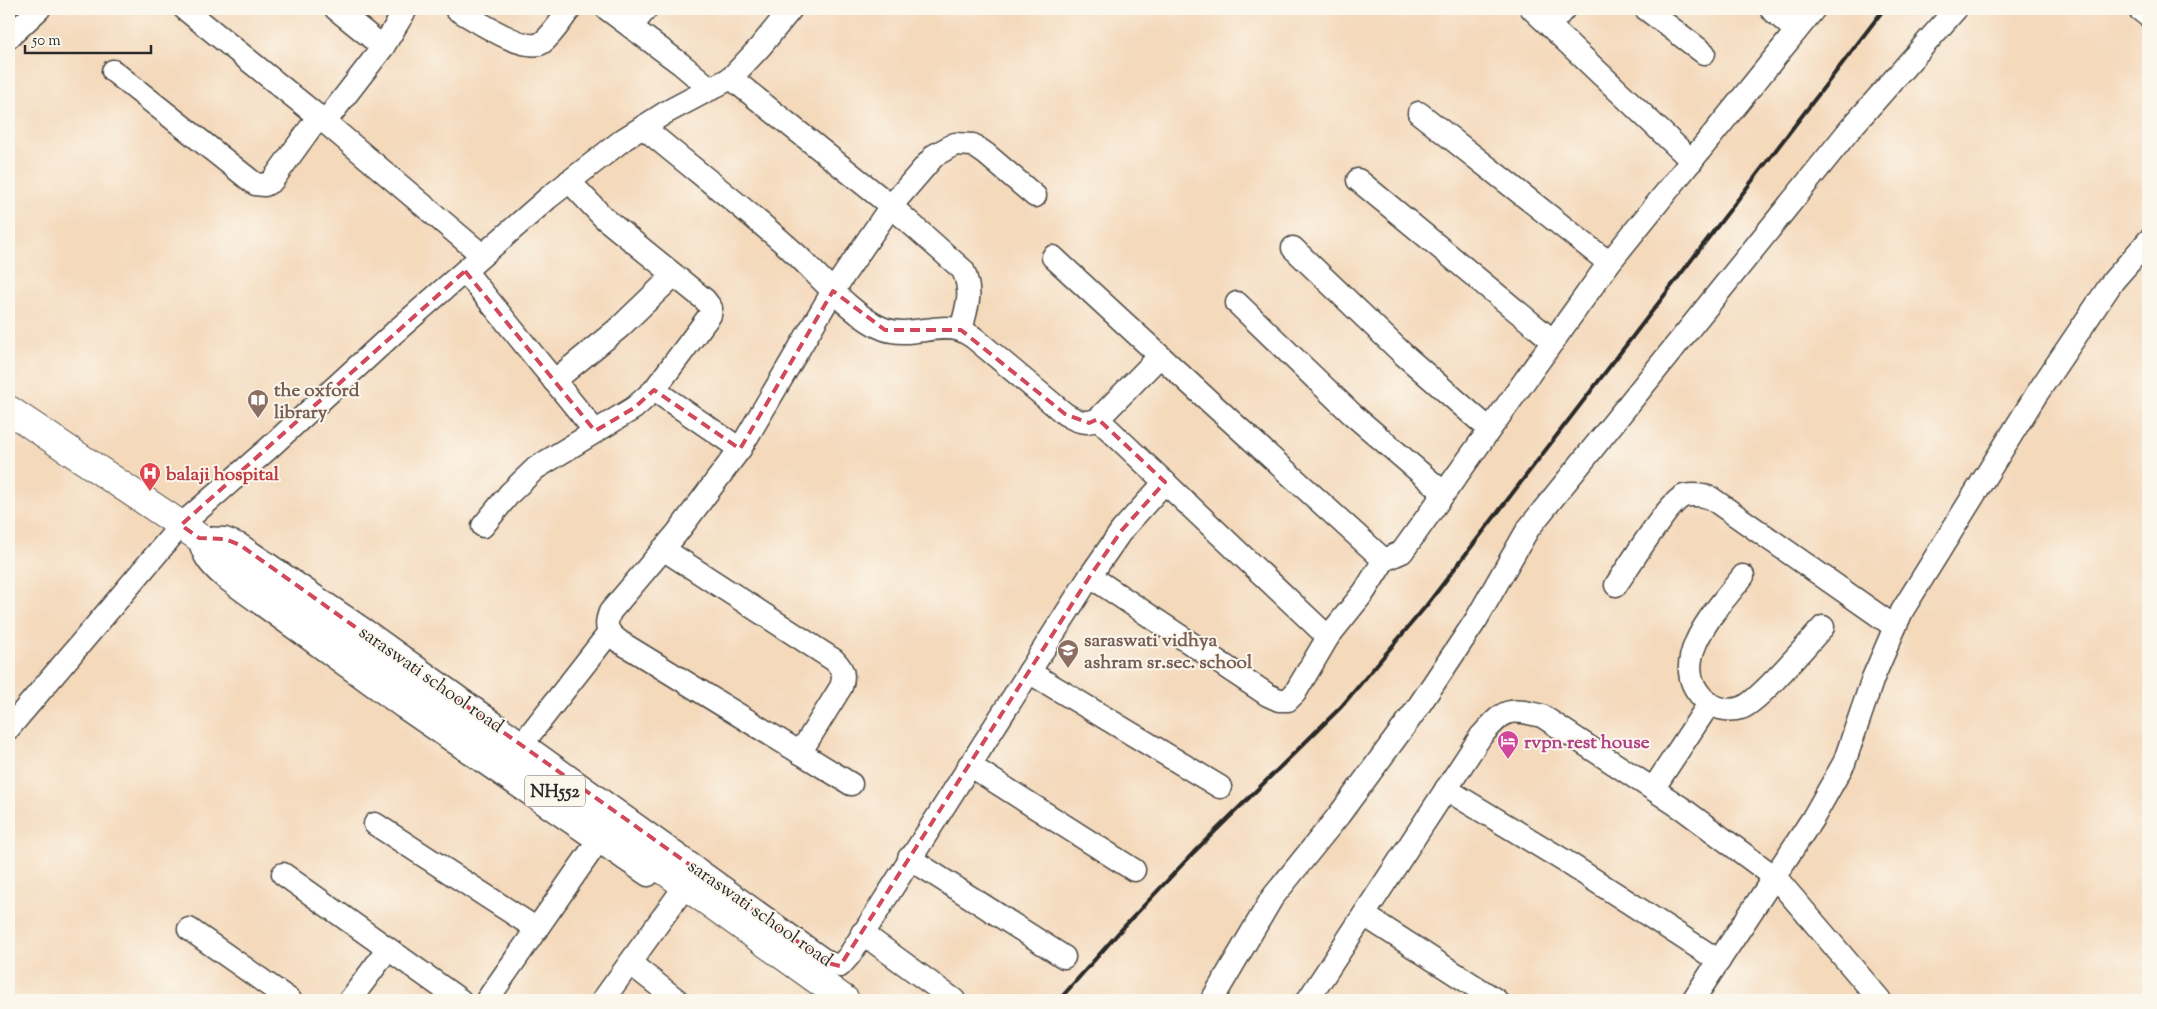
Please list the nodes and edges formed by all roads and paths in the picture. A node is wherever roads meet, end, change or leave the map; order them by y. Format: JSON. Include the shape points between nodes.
{"nodes":[{"id":1,"x":39,"y":9,"type":"edge"},
{"id":2,"x":185,"y":9,"type":"edge"},
{"id":3,"x":336,"y":9,"type":"edge"},
{"id":4,"x":406,"y":9,"type":"edge"},
{"id":5,"x":456,"y":9,"type":"edge"},
{"id":6,"x":570,"y":9,"type":"edge"},
{"id":7,"x":607,"y":9,"type":"edge"},
{"id":8,"x":646,"y":9,"type":"edge"},
{"id":9,"x":791,"y":9,"type":"edge"},
{"id":10,"x":1532,"y":9,"type":"edge"},
{"id":11,"x":1646,"y":9,"type":"edge"},
{"id":12,"x":1771,"y":9,"type":"edge"},
{"id":13,"x":1814,"y":9,"type":"edge"},
{"id":14,"x":1956,"y":9,"type":"edge"},
{"id":15,"x":2139,"y":9,"type":"edge"},
{"id":16,"x":2148,"y":16,"type":"edge"},
{"id":17,"x":1557,"y":17,"type":"edge"},
{"id":18,"x":631,"y":27,"type":"junction"},
{"id":19,"x":1796,"y":31,"type":"junction"},
{"id":20,"x":9,"y":37,"type":"edge"},
{"id":21,"x":383,"y":47,"type":"junction"},
{"id":22,"x":1704,"y":54,"type":"dead end"},
{"id":23,"x":113,"y":71,"type":"dead end"},
{"id":24,"x":730,"y":78,"type":"junction"},
{"id":25,"x":710,"y":89,"type":"junction"},
{"id":26,"x":1419,"y":113,"type":"dead end"},
{"id":27,"x":322,"y":119,"type":"junction"},
{"id":28,"x":643,"y":127,"type":"junction"},
{"id":29,"x":1692,"y":161,"type":"junction"},
{"id":30,"x":1358,"y":180,"type":"dead end"},
{"id":31,"x":570,"y":181,"type":"junction"},
{"id":32,"x":1035,"y":196,"type":"dead end"},
{"id":33,"x":891,"y":206,"type":"junction"},
{"id":34,"x":2148,"y":241,"type":"edge"},
{"id":35,"x":1293,"y":248,"type":"dead end"},
{"id":36,"x":482,"y":255,"type":"junction"},
{"id":37,"x":1053,"y":257,"type":"dead end"},
{"id":38,"x":1609,"y":263,"type":"junction"},
{"id":39,"x":465,"y":271,"type":"junction"},
{"id":40,"x":674,"y":275,"type":"junction"},
{"id":41,"x":833,"y":291,"type":"junction"},
{"id":42,"x":1237,"y":304,"type":"dead end"},
{"id":43,"x":961,"y":330,"type":"junction"},
{"id":44,"x":1553,"y":341,"type":"junction"},
{"id":45,"x":1160,"y":356,"type":"junction"},
{"id":46,"x":554,"y":381,"type":"junction"},
{"id":47,"x":654,"y":390,"type":"junction"},
{"id":48,"x":9,"y":410,"type":"edge"},
{"id":49,"x":1098,"y":419,"type":"junction"},
{"id":50,"x":1489,"y":429,"type":"junction"},
{"id":51,"x":595,"y":432,"type":"junction"},
{"id":52,"x":740,"y":449,"type":"junction"},
{"id":53,"x":1165,"y":482,"type":"junction"},
{"id":54,"x":1444,"y":493,"type":"junction"},
{"id":55,"x":482,"y":526,"type":"dead end"},
{"id":56,"x":190,"y":531,"type":"junction"},
{"id":57,"x":664,"y":549,"type":"junction"},
{"id":58,"x":1384,"y":560,"type":"junction"},
{"id":59,"x":1090,"y":576,"type":"junction"},
{"id":60,"x":1744,"y":576,"type":"dead end"},
{"id":61,"x":1616,"y":585,"type":"dead end"},
{"id":62,"x":1823,"y":627,"type":"dead end"},
{"id":63,"x":1895,"y":627,"type":"junction"},
{"id":64,"x":609,"y":633,"type":"junction"},
{"id":65,"x":1328,"y":637,"type":"junction"},
{"id":66,"x":1029,"y":672,"type":"junction"},
{"id":67,"x":1709,"y":704,"type":"junction"},
{"id":68,"x":9,"y":728,"type":"edge"},
{"id":69,"x":523,"y":743,"type":"junction"},
{"id":70,"x":800,"y":753,"type":"junction"},
{"id":71,"x":969,"y":765,"type":"junction"},
{"id":72,"x":851,"y":784,"type":"dead end"},
{"id":73,"x":1220,"y":787,"type":"dead end"},
{"id":74,"x":1446,"y":789,"type":"junction"},
{"id":75,"x":1653,"y":789,"type":"junction"},
{"id":76,"x":375,"y":824,"type":"dead end"},
{"id":77,"x":598,"y":840,"type":"junction"},
{"id":78,"x":910,"y":858,"type":"junction"},
{"id":79,"x":1134,"y":870,"type":"dead end"},
{"id":80,"x":283,"y":874,"type":"dead end"},
{"id":81,"x":1776,"y":878,"type":"junction"},
{"id":82,"x":678,"y":896,"type":"junction"},
{"id":83,"x":1364,"y":915,"type":"junction"},
{"id":84,"x":537,"y":928,"type":"junction"},
{"id":85,"x":189,"y":929,"type":"dead end"},
{"id":86,"x":862,"y":933,"type":"junction"},
{"id":87,"x":388,"y":949,"type":"junction"},
{"id":88,"x":1064,"y":957,"type":"dead end"},
{"id":89,"x":1719,"y":961,"type":"junction"},
{"id":90,"x":630,"y":963,"type":"junction"},
{"id":91,"x":608,"y":999,"type":"edge"},
{"id":92,"x":290,"y":1000,"type":"edge"},
{"id":93,"x":350,"y":1000,"type":"edge"},
{"id":94,"x":460,"y":1000,"type":"edge"},
{"id":95,"x":487,"y":1000,"type":"edge"},
{"id":96,"x":677,"y":1000,"type":"edge"},
{"id":97,"x":828,"y":1000,"type":"edge"},
{"id":98,"x":845,"y":1000,"type":"edge"},
{"id":99,"x":954,"y":1000,"type":"edge"},
{"id":100,"x":1212,"y":1000,"type":"edge"},
{"id":101,"x":1308,"y":1000,"type":"edge"},
{"id":102,"x":1496,"y":1000,"type":"edge"},
{"id":103,"x":1693,"y":1000,"type":"edge"},
{"id":104,"x":1880,"y":1000,"type":"edge"}],
"edges":[{"from":1,"to":20,"type":"street"},
{"from":2,"to":27,"type":"street"},
{"from":3,"to":21,"type":"street"},
{"from":4,"to":21,"type":"street"},
{"from":5,"to":6,"type":"street","via":[[515,41],[532,46],[543,43]]},
{"from":7,"to":18,"type":"street"},
{"from":8,"to":18,"type":"street"},
{"from":9,"to":24,"type":"street"},
{"from":10,"to":17,"type":"street"},
{"from":11,"to":22,"type":"street"},
{"from":12,"to":19,"type":"street"},
{"from":13,"to":19,"type":"street"},
{"from":14,"to":100,"type":"street","via":[[1851,128],[1528,529],[1466,635],[1414,713],[1345,808],[1272,898]]},
{"from":15,"to":16,"type":"street"},
{"from":17,"to":29,"type":"street"},
{"from":18,"to":25,"type":"street"},
{"from":19,"to":29,"type":"street"},
{"from":21,"to":27,"type":"street"},
{"from":23,"to":27,"type":"street","via":[[255,184],[265,185],[272,180]]},
{"from":24,"to":25,"type":"street"},
{"from":24,"to":33,"type":"street"},
{"from":25,"to":28,"type":"street"},
{"from":26,"to":38,"type":"street"},
{"from":27,"to":36,"type":"street"},
{"from":28,"to":31,"type":"street"},
{"from":28,"to":41,"type":"street","via":[[797,255]]},
{"from":29,"to":38,"type":"street"},
{"from":30,"to":44,"type":"street"},
{"from":31,"to":36,"type":"street"},
{"from":31,"to":40,"type":"street","via":[[604,218]]},
{"from":32,"to":33,"type":"street","via":[[986,154],[973,146],[955,144],[934,155]]},
{"from":33,"to":41,"type":"street"},
{"from":33,"to":43,"type":"street","via":[[962,270],[969,284],[969,299]]},
{"from":34,"to":63,"type":"street","via":[[2113,281],[2036,395]]},
{"from":35,"to":50,"type":"street","via":[[1403,354]]},
{"from":36,"to":39,"type":"street"},
{"from":37,"to":45,"type":"street"},
{"from":38,"to":44,"type":"street"},
{"from":39,"to":46,"type":"street"},
{"from":39,"to":56,"type":"street"},
{"from":40,"to":46,"type":"street","via":[[620,327]]},
{"from":40,"to":47,"type":"street","via":[[705,300],[711,308],[710,315]]},
{"from":41,"to":43,"type":"street","via":[[885,330]]},
{"from":41,"to":52,"type":"street"},
{"from":42,"to":54,"type":"street","via":[[1352,414]]},
{"from":43,"to":49,"type":"street","via":[[1065,414],[1089,423]]},
{"from":44,"to":50,"type":"street"},
{"from":45,"to":49,"type":"street"},
{"from":45,"to":58,"type":"street"},
{"from":46,"to":51,"type":"street"},
{"from":47,"to":51,"type":"street","via":[[634,408]]},
{"from":47,"to":52,"type":"street"},
{"from":48,"to":56,"type":"highway","number":"NH552"},
{"from":49,"to":53,"type":"street"},
{"from":50,"to":54,"type":"street"},
{"from":51,"to":55,"type":"street","via":[[536,468]]},
{"from":52,"to":57,"type":"street"},
{"from":53,"to":59,"type":"street","name":"saraswati school road","via":[[1122,530]]},
{"from":53,"to":65,"type":"street"},
{"from":54,"to":58,"type":"street","via":[[1402,552]]},
{"from":56,"to":68,"type":"street"},
{"from":56,"to":69,"type":"street","name":"saraswati school road","via":[[240,545]]},
{"from":56,"to":77,"type":"street","via":[[209,564],[224,577],[403,707]]},
{"from":56,"to":98,"type":"highway","number":"NH552"},
{"from":57,"to":64,"type":"street","via":[[610,612],[606,623]]},
{"from":57,"to":70,"type":"street","via":[[841,667],[844,677],[841,688]]},
{"from":58,"to":65,"type":"street","via":[[1364,592]]},
{"from":59,"to":65,"type":"street","via":[[1279,700],[1288,700],[1295,693]]},
{"from":59,"to":66,"type":"street","name":"saraswati school road"},
{"from":60,"to":67,"type":"street","via":[[1708,621],[1691,651],[1689,673],[1696,691]]},
{"from":61,"to":63,"type":"street","via":[[1665,514],[1683,497],[1700,495],[1711,498]]},
{"from":62,"to":67,"type":"street","via":[[1762,693],[1742,708],[1723,710]]},
{"from":63,"to":81,"type":"street","via":[[1873,678],[1844,764]]},
{"from":64,"to":69,"type":"street"},
{"from":64,"to":70,"type":"street"},
{"from":66,"to":71,"type":"street","name":"saraswati school road"},
{"from":66,"to":73,"type":"street"},
{"from":67,"to":75,"type":"street"},
{"from":69,"to":86,"type":"street","name":"saraswati school road","via":[[828,963],[840,966]]},
{"from":70,"to":72,"type":"street"},
{"from":71,"to":78,"type":"street","name":"saraswati school road"},
{"from":71,"to":79,"type":"street"},
{"from":74,"to":75,"type":"street","via":[[1481,736],[1499,717],[1517,709],[1542,716]]},
{"from":74,"to":83,"type":"street"},
{"from":74,"to":89,"type":"street"},
{"from":75,"to":81,"type":"street"},
{"from":76,"to":84,"type":"street"},
{"from":77,"to":82,"type":"street"},
{"from":77,"to":84,"type":"street"},
{"from":78,"to":86,"type":"street","name":"saraswati school road"},
{"from":78,"to":88,"type":"street"},
{"from":80,"to":87,"type":"street"},
{"from":81,"to":89,"type":"street"},
{"from":81,"to":104,"type":"street"},
{"from":82,"to":90,"type":"street"},
{"from":82,"to":97,"type":"street"},
{"from":83,"to":101,"type":"street"},
{"from":83,"to":102,"type":"street"},
{"from":84,"to":95,"type":"street"},
{"from":85,"to":92,"type":"street"},
{"from":86,"to":99,"type":"street"},
{"from":87,"to":93,"type":"street"},
{"from":87,"to":94,"type":"street"},
{"from":89,"to":103,"type":"street"},
{"from":90,"to":91,"type":"street"},
{"from":90,"to":96,"type":"street"}]}
